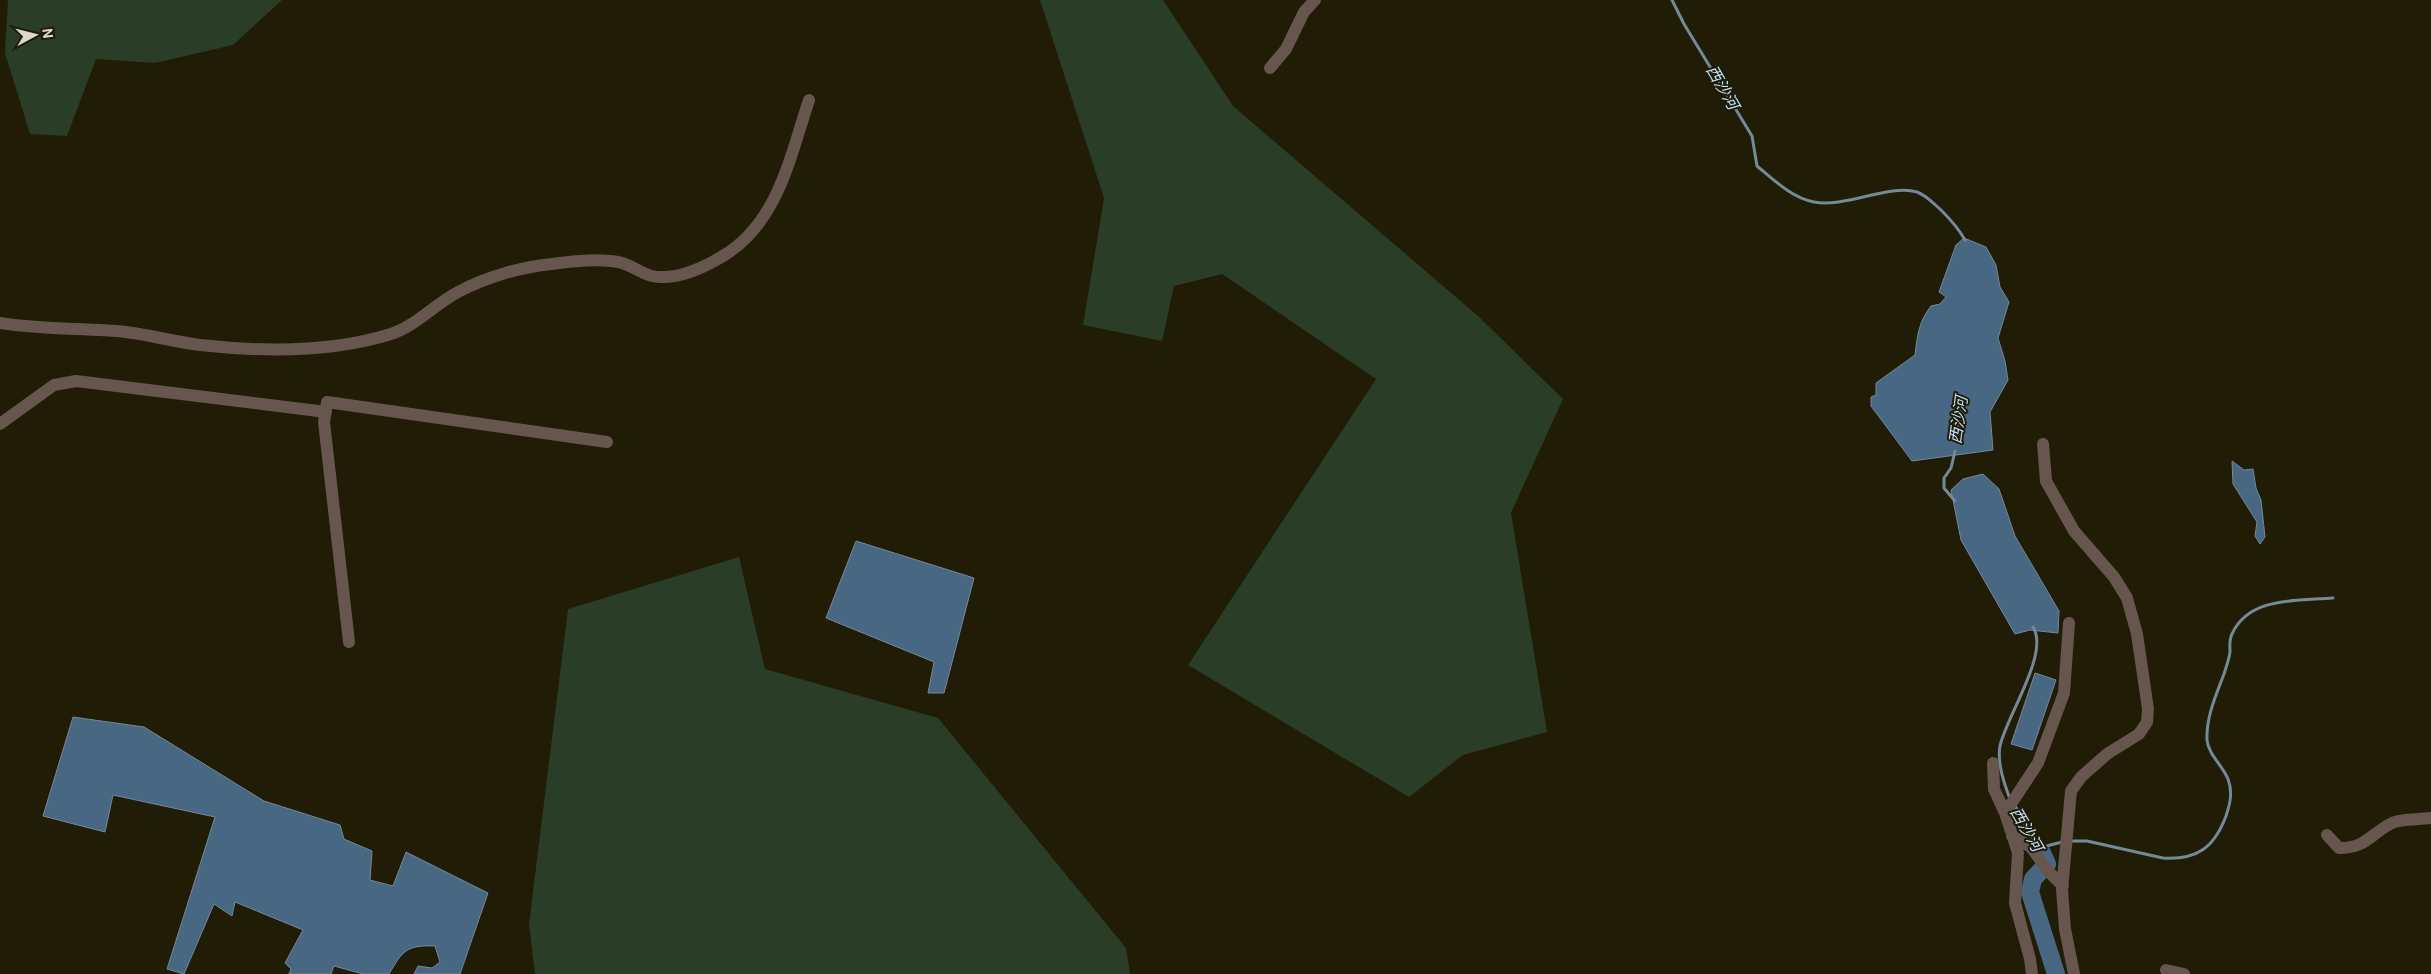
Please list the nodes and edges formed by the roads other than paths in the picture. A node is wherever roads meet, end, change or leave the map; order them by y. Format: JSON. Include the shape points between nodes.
{"nodes":[{"id":1,"x":1315,"y":0,"type":"edge"},
{"id":2,"x":1270,"y":68,"type":"dead end"},
{"id":3,"x":809,"y":100,"type":"dead end"},
{"id":4,"x":0,"y":323,"type":"edge"},
{"id":5,"x":326,"y":412,"type":"junction"},
{"id":6,"x":0,"y":424,"type":"edge"},
{"id":7,"x":607,"y":442,"type":"dead end"},
{"id":8,"x":2043,"y":444,"type":"dead end"},
{"id":9,"x":2069,"y":623,"type":"dead end"},
{"id":10,"x":349,"y":642,"type":"dead end"},
{"id":11,"x":1993,"y":764,"type":"dead end"},
{"id":12,"x":2005,"y":813,"type":"junction"},
{"id":13,"x":2431,"y":818,"type":"edge"},
{"id":14,"x":2327,"y":835,"type":"dead end"},
{"id":15,"x":2012,"y":836,"type":"junction"},
{"id":16,"x":2063,"y":886,"type":"junction"},
{"id":17,"x":2166,"y":970,"type":"dead end"},
{"id":18,"x":2032,"y":974,"type":"edge"},
{"id":19,"x":2074,"y":974,"type":"edge"},
{"id":20,"x":2184,"y":974,"type":"edge"}],
"edges":[{"from":1,"to":2,"type":"street","via":[[1304,12],[1286,48]]},
{"from":3,"to":4,"type":"street","via":[[769,210],[751,234],[724,256],[693,271],[671,277],[652,276],[618,262],[585,261],[519,270],[457,292],[394,333],[367,341],[296,349],[198,345],[126,332]]},
{"from":5,"to":6,"type":"street","via":[[76,380],[54,385]]},
{"from":5,"to":7,"type":"street","via":[[327,402]]},
{"from":5,"to":10,"type":"street","via":[[324,422]]},
{"from":8,"to":16,"type":"street","via":[[2046,480],[2074,531],[2114,577],[2127,598],[2137,634],[2148,709],[2147,722],[2139,734],[2107,754],[2080,777],[2071,791]]},
{"from":9,"to":12,"type":"street","via":[[2064,693],[2038,762]]},
{"from":11,"to":12,"type":"street","via":[[1994,789]]},
{"from":12,"to":15,"type":"street"},
{"from":13,"to":14,"type":"street","via":[[2392,823],[2353,848],[2339,848]]},
{"from":15,"to":16,"type":"street","via":[[2031,847]]},
{"from":15,"to":18,"type":"street","via":[[2018,853],[2015,903]]},
{"from":16,"to":19,"type":"street","via":[[2065,928]]},
{"from":17,"to":20,"type":"street"}]}
